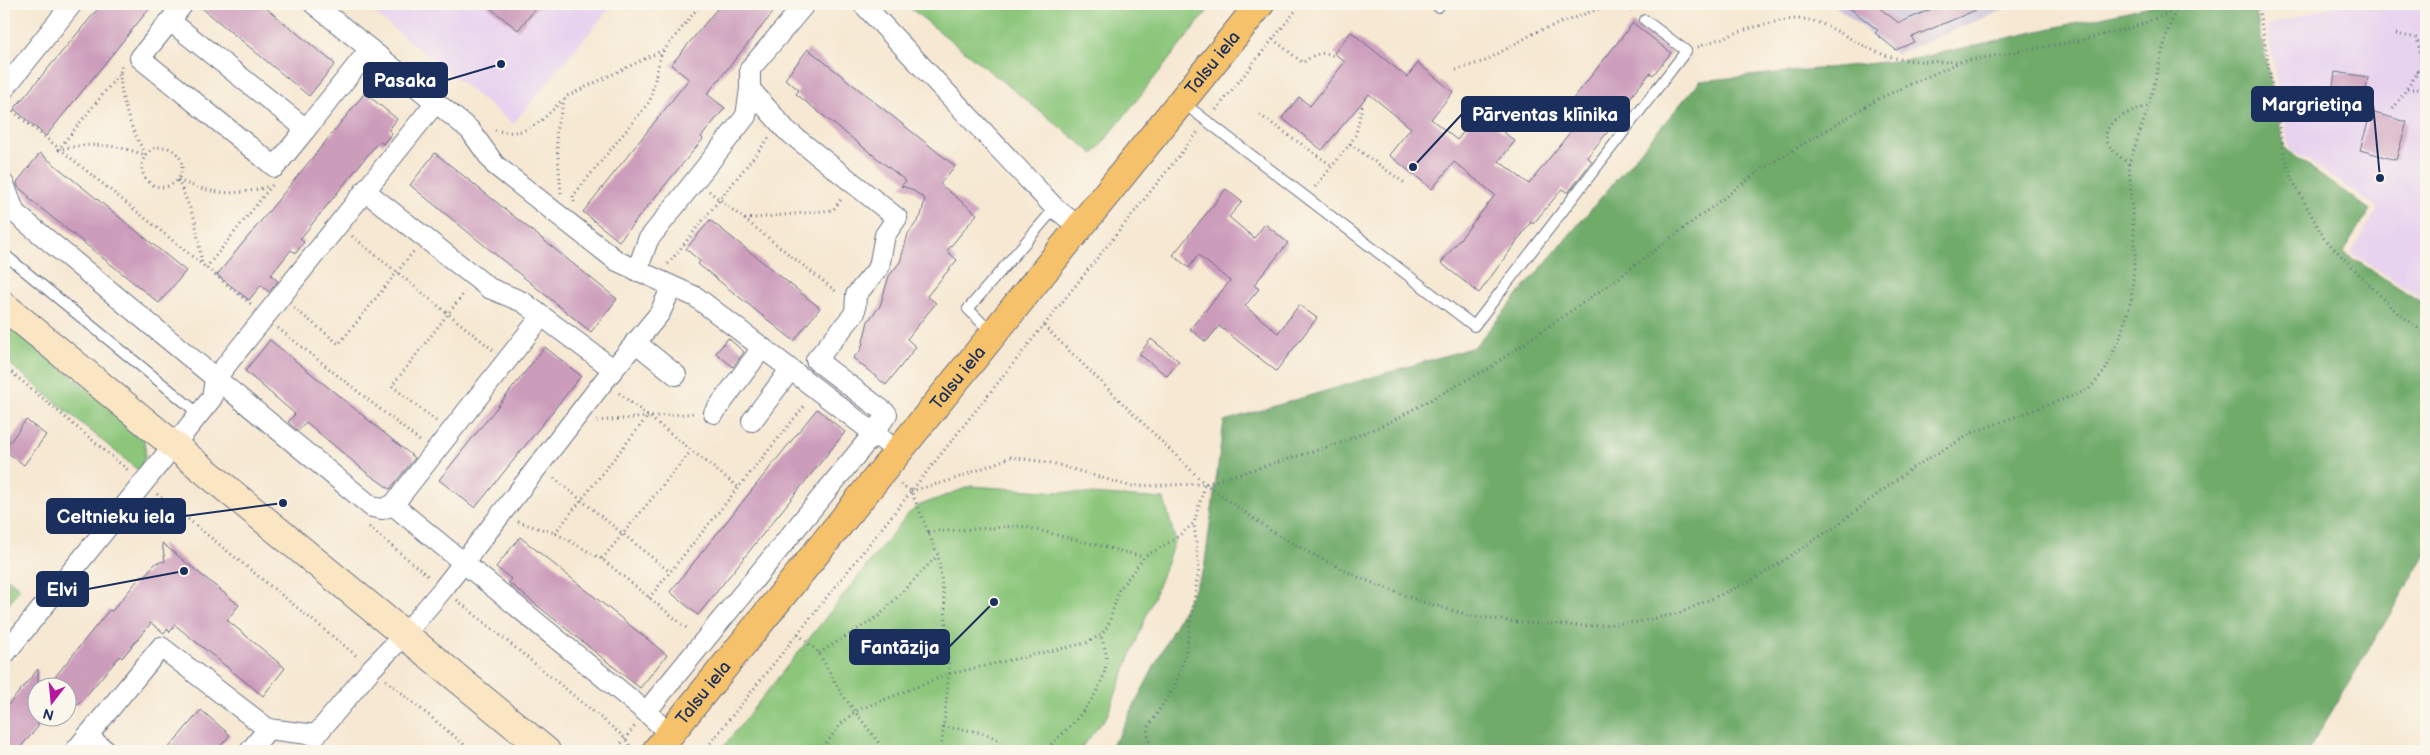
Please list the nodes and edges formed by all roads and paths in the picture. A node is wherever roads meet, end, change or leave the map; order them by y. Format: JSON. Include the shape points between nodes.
{"nodes":[{"id":1,"x":72,"y":4,"type":"edge"},
{"id":2,"x":184,"y":4,"type":"edge"},
{"id":3,"x":314,"y":4,"type":"edge"},
{"id":4,"x":701,"y":4,"type":"edge"},
{"id":5,"x":805,"y":4,"type":"edge"},
{"id":6,"x":863,"y":4,"type":"edge"},
{"id":7,"x":1260,"y":4,"type":"edge"},
{"id":8,"x":1301,"y":4,"type":"edge"},
{"id":9,"x":1587,"y":4,"type":"edge"},
{"id":10,"x":1631,"y":4,"type":"edge"},
{"id":11,"x":1902,"y":4,"type":"edge"},
{"id":12,"x":1922,"y":4,"type":"edge"},
{"id":13,"x":2184,"y":4,"type":"edge"},
{"id":14,"x":2258,"y":4,"type":"edge"},
{"id":15,"x":1601,"y":8,"type":"junction"},
{"id":16,"x":1632,"y":10,"type":"junction"},
{"id":17,"x":2176,"y":10,"type":"junction"},
{"id":18,"x":1646,"y":20,"type":"joint"},
{"id":19,"x":170,"y":21,"type":"junction"},
{"id":20,"x":2396,"y":34,"type":"dead end"},
{"id":21,"x":1273,"y":39,"type":"junction"},
{"id":22,"x":666,"y":48,"type":"junction"},
{"id":23,"x":370,"y":49,"type":"junction"},
{"id":24,"x":1686,"y":51,"type":"junction"},
{"id":25,"x":1336,"y":57,"type":"dead end"},
{"id":26,"x":2426,"y":60,"type":"edge"},
{"id":27,"x":123,"y":61,"type":"dead end"},
{"id":28,"x":1960,"y":62,"type":"junction"},
{"id":29,"x":2422,"y":64,"type":"junction"},
{"id":30,"x":1456,"y":70,"type":"dead end"},
{"id":31,"x":2417,"y":72,"type":"junction"},
{"id":32,"x":120,"y":73,"type":"junction"},
{"id":33,"x":2426,"y":75,"type":"edge"},
{"id":34,"x":2426,"y":88,"type":"edge"},
{"id":35,"x":4,"y":89,"type":"edge"},
{"id":36,"x":750,"y":89,"type":"junction"},
{"id":37,"x":2406,"y":89,"type":"junction"},
{"id":38,"x":565,"y":97,"type":"junction"},
{"id":39,"x":436,"y":102,"type":"junction"},
{"id":40,"x":1181,"y":102,"type":"junction"},
{"id":41,"x":1363,"y":102,"type":"dead end"},
{"id":42,"x":4,"y":104,"type":"edge"},
{"id":43,"x":2149,"y":105,"type":"junction"},
{"id":44,"x":2393,"y":109,"type":"dead end"},
{"id":45,"x":1260,"y":115,"type":"dead end"},
{"id":46,"x":1207,"y":121,"type":"junction"},
{"id":47,"x":780,"y":123,"type":"junction"},
{"id":48,"x":306,"y":129,"type":"junction"},
{"id":49,"x":470,"y":130,"type":"junction"},
{"id":50,"x":1350,"y":144,"type":"junction"},
{"id":51,"x":58,"y":150,"type":"junction"},
{"id":52,"x":146,"y":155,"type":"junction"},
{"id":53,"x":2129,"y":164,"type":"junction"},
{"id":54,"x":1331,"y":165,"type":"junction"},
{"id":55,"x":279,"y":177,"type":"dead end"},
{"id":56,"x":178,"y":180,"type":"junction"},
{"id":57,"x":695,"y":180,"type":"junction"},
{"id":58,"x":853,"y":183,"type":"junction"},
{"id":59,"x":4,"y":184,"type":"edge"},
{"id":60,"x":1406,"y":184,"type":"dead end"},
{"id":61,"x":273,"y":185,"type":"junction"},
{"id":62,"x":365,"y":191,"type":"junction"},
{"id":63,"x":1307,"y":198,"type":"junction"},
{"id":64,"x":719,"y":199,"type":"junction"},
{"id":65,"x":1055,"y":208,"type":"junction"},
{"id":66,"x":745,"y":219,"type":"junction"},
{"id":67,"x":570,"y":224,"type":"junction"},
{"id":68,"x":338,"y":225,"type":"junction"},
{"id":69,"x":1079,"y":227,"type":"junction"},
{"id":70,"x":424,"y":237,"type":"junction"},
{"id":71,"x":4,"y":254,"type":"edge"},
{"id":72,"x":202,"y":265,"type":"junction"},
{"id":73,"x":206,"y":268,"type":"junction"},
{"id":74,"x":637,"y":271,"type":"junction"},
{"id":75,"x":397,"y":273,"type":"junction"},
{"id":76,"x":476,"y":278,"type":"junction"},
{"id":77,"x":663,"y":284,"type":"junction"},
{"id":78,"x":280,"y":297,"type":"junction"},
{"id":79,"x":4,"y":306,"type":"edge"},
{"id":80,"x":855,"y":307,"type":"junction"},
{"id":81,"x":260,"y":313,"type":"junction"},
{"id":82,"x":448,"y":314,"type":"junction"},
{"id":83,"x":541,"y":318,"type":"junction"},
{"id":84,"x":1044,"y":326,"type":"junction"},
{"id":85,"x":993,"y":334,"type":"junction"},
{"id":86,"x":2426,"y":334,"type":"edge"},
{"id":87,"x":635,"y":342,"type":"junction"},
{"id":88,"x":762,"y":348,"type":"junction"},
{"id":89,"x":816,"y":360,"type":"junction"},
{"id":90,"x":507,"y":361,"type":"junction"},
{"id":91,"x":4,"y":366,"type":"edge"},
{"id":92,"x":608,"y":375,"type":"junction"},
{"id":93,"x":676,"y":375,"type":"dead end"},
{"id":94,"x":215,"y":378,"type":"junction"},
{"id":95,"x":803,"y":380,"type":"junction"},
{"id":96,"x":714,"y":412,"type":"joint"},
{"id":97,"x":199,"y":414,"type":"junction"},
{"id":98,"x":648,"y":416,"type":"junction"},
{"id":99,"x":752,"y":421,"type":"dead end"},
{"id":100,"x":568,"y":428,"type":"junction"},
{"id":101,"x":450,"y":433,"type":"junction"},
{"id":102,"x":874,"y":434,"type":"junction"},
{"id":103,"x":174,"y":446,"type":"junction"},
{"id":104,"x":691,"y":450,"type":"junction"},
{"id":105,"x":897,"y":451,"type":"junction"},
{"id":106,"x":434,"y":452,"type":"junction"},
{"id":107,"x":538,"y":465,"type":"junction"},
{"id":108,"x":144,"y":484,"type":"junction"},
{"id":109,"x":1205,"y":484,"type":"junction"},
{"id":110,"x":738,"y":487,"type":"junction"},
{"id":111,"x":911,"y":491,"type":"junction"},
{"id":112,"x":581,"y":500,"type":"junction"},
{"id":113,"x":393,"y":505,"type":"junction"},
{"id":114,"x":498,"y":517,"type":"junction"},
{"id":115,"x":1194,"y":524,"type":"junction"},
{"id":116,"x":366,"y":525,"type":"dead end"},
{"id":117,"x":928,"y":532,"type":"junction"},
{"id":118,"x":554,"y":533,"type":"junction"},
{"id":119,"x":623,"y":534,"type":"junction"},
{"id":120,"x":938,"y":555,"type":"junction"},
{"id":121,"x":1144,"y":557,"type":"junction"},
{"id":122,"x":602,"y":559,"type":"junction"},
{"id":123,"x":463,"y":562,"type":"junction"},
{"id":124,"x":670,"y":572,"type":"junction"},
{"id":125,"x":444,"y":589,"type":"junction"},
{"id":126,"x":649,"y":598,"type":"junction"},
{"id":127,"x":405,"y":634,"type":"junction"},
{"id":128,"x":798,"y":634,"type":"junction"},
{"id":129,"x":1100,"y":635,"type":"junction"},
{"id":130,"x":702,"y":641,"type":"junction"},
{"id":131,"x":819,"y":653,"type":"junction"},
{"id":132,"x":4,"y":655,"type":"edge"},
{"id":133,"x":372,"y":668,"type":"junction"},
{"id":134,"x":949,"y":674,"type":"junction"},
{"id":135,"x":856,"y":711,"type":"junction"},
{"id":136,"x":646,"y":712,"type":"junction"},
{"id":137,"x":943,"y":726,"type":"junction"},
{"id":138,"x":268,"y":729,"type":"junction"},
{"id":139,"x":625,"y":740,"type":"junction"},
{"id":140,"x":663,"y":743,"type":"edge"},
{"id":141,"x":81,"y":744,"type":"edge"},
{"id":142,"x":106,"y":751,"type":"edge"},
{"id":143,"x":250,"y":751,"type":"edge"},
{"id":144,"x":472,"y":751,"type":"edge"},
{"id":145,"x":546,"y":751,"type":"edge"},
{"id":146,"x":615,"y":751,"type":"edge"},
{"id":147,"x":635,"y":751,"type":"edge"},
{"id":148,"x":704,"y":751,"type":"edge"},
{"id":149,"x":820,"y":751,"type":"edge"},
{"id":150,"x":885,"y":751,"type":"edge"},
{"id":151,"x":940,"y":751,"type":"edge"},
{"id":152,"x":1008,"y":751,"type":"edge"},
{"id":153,"x":1044,"y":751,"type":"edge"},
{"id":154,"x":1151,"y":751,"type":"edge"}],
"edges":[{"from":1,"to":35,"type":"street"},
{"from":2,"to":19,"type":"street"},
{"from":3,"to":23,"type":"street"},
{"from":4,"to":22,"type":"path"},
{"from":5,"to":36,"type":"street","via":[[750,69]]},
{"from":6,"to":65,"type":"street"},
{"from":7,"to":40,"type":"main road","name":"Talsu iela"},
{"from":8,"to":21,"type":"path"},
{"from":9,"to":15,"type":"path"},
{"from":10,"to":16,"type":"path"},
{"from":11,"to":12,"type":"lane"},
{"from":13,"to":17,"type":"path"},
{"from":14,"to":86,"type":"path","via":[[2284,155],[2294,183],[2324,238],[2393,309]]},
{"from":15,"to":16,"type":"path"},
{"from":15,"to":30,"type":"path","via":[[1536,32],[1485,61]]},
{"from":16,"to":18,"type":"path"},
{"from":17,"to":28,"type":"path","via":[[2140,25],[2078,41]]},
{"from":17,"to":43,"type":"path"},
{"from":18,"to":24,"type":"lane"},
{"from":19,"to":48,"type":"street"},
{"from":19,"to":48,"type":"street","via":[[140,58],[275,167]]},
{"from":20,"to":29,"type":"path","via":[[2417,38]]},
{"from":21,"to":25,"type":"path","via":[[1303,63],[1312,55],[1322,53]]},
{"from":21,"to":46,"type":"path"},
{"from":22,"to":38,"type":"path"},
{"from":22,"to":67,"type":"path","via":[[661,54],[650,101],[573,196]]},
{"from":23,"to":39,"type":"street"},
{"from":23,"to":48,"type":"street"},
{"from":24,"to":28,"type":"path","via":[[1737,32],[1793,19],[1809,20],[1885,55],[1916,61]]},
{"from":24,"to":63,"type":"lane","via":[[1474,326]]},
{"from":26,"to":29,"type":"path"},
{"from":27,"to":32,"type":"path"},
{"from":28,"to":109,"type":"path","via":[[1878,99],[1762,169],[1617,279],[1489,368],[1390,422],[1338,444]]},
{"from":29,"to":31,"type":"path"},
{"from":31,"to":33,"type":"path"},
{"from":31,"to":37,"type":"path"},
{"from":32,"to":51,"type":"path"},
{"from":32,"to":52,"type":"path","via":[[128,118]]},
{"from":34,"to":37,"type":"path"},
{"from":36,"to":47,"type":"street"},
{"from":36,"to":57,"type":"street","via":[[746,116]]},
{"from":37,"to":44,"type":"path"},
{"from":38,"to":49,"type":"path","via":[[540,122],[518,133],[485,127]]},
{"from":38,"to":67,"type":"path","via":[[556,131]]},
{"from":39,"to":49,"type":"street"},
{"from":39,"to":62,"type":"street"},
{"from":40,"to":46,"type":"lane"},
{"from":40,"to":69,"type":"main road","name":"Talsu iela"},
{"from":41,"to":50,"type":"path","via":[[1356,134]]},
{"from":42,"to":51,"type":"path"},
{"from":43,"to":53,"type":"path"},
{"from":43,"to":53,"type":"path","via":[[2120,117],[2108,132],[2109,145]]},
{"from":45,"to":54,"type":"path"},
{"from":46,"to":63,"type":"lane"},
{"from":46,"to":84,"type":"path"},
{"from":47,"to":58,"type":"street"},
{"from":47,"to":64,"type":"path"},
{"from":49,"to":67,"type":"street","via":[[495,165]]},
{"from":50,"to":54,"type":"path"},
{"from":50,"to":60,"type":"path"},
{"from":51,"to":52,"type":"path","via":[[80,144],[110,145]]},
{"from":51,"to":72,"type":"path"},
{"from":52,"to":56,"type":"path","via":[[162,147],[174,151],[182,162]]},
{"from":52,"to":56,"type":"path","via":[[141,167],[149,184],[167,187]]},
{"from":53,"to":109,"type":"path","via":[[2135,254],[2131,301],[2105,371],[2088,390],[1974,432],[1912,468],[1836,526],[1755,579],[1680,613],[1638,622],[1587,626],[1524,624],[1472,616],[1419,601],[1358,577],[1270,530]]},
{"from":54,"to":63,"type":"path"},
{"from":55,"to":61,"type":"path"},
{"from":56,"to":61,"type":"path","via":[[198,189],[227,194]]},
{"from":56,"to":72,"type":"path","via":[[195,220]]},
{"from":57,"to":64,"type":"path"},
{"from":57,"to":74,"type":"street","via":[[648,240]]},
{"from":58,"to":66,"type":"path","via":[[833,210]]},
{"from":58,"to":80,"type":"street","via":[[897,218],[885,235],[879,267],[856,294]]},
{"from":59,"to":94,"type":"street","via":[[15,213]]},
{"from":61,"to":73,"type":"path"},
{"from":62,"to":68,"type":"street"},
{"from":62,"to":70,"type":"street"},
{"from":64,"to":66,"type":"path"},
{"from":64,"to":77,"type":"path"},
{"from":65,"to":69,"type":"street"},
{"from":65,"to":85,"type":"lane","via":[[968,309]]},
{"from":66,"to":80,"type":"path"},
{"from":67,"to":74,"type":"street","via":[[617,261]]},
{"from":68,"to":75,"type":"path"},
{"from":68,"to":78,"type":"street"},
{"from":69,"to":85,"type":"main road","name":"Talsu iela"},
{"from":70,"to":75,"type":"path"},
{"from":70,"to":76,"type":"street"},
{"from":71,"to":97,"type":"lane"},
{"from":72,"to":73,"type":"path"},
{"from":73,"to":81,"type":"path"},
{"from":74,"to":77,"type":"street"},
{"from":75,"to":78,"type":"path","via":[[339,344]]},
{"from":75,"to":82,"type":"path"},
{"from":76,"to":82,"type":"path"},
{"from":76,"to":83,"type":"street","via":[[488,288],[523,302]]},
{"from":77,"to":87,"type":"street","via":[[660,313]]},
{"from":77,"to":88,"type":"street","via":[[696,297]]},
{"from":78,"to":81,"type":"street"},
{"from":79,"to":103,"type":"street"},
{"from":80,"to":89,"type":"street","via":[[854,313]]},
{"from":81,"to":94,"type":"street"},
{"from":81,"to":106,"type":"path"},
{"from":82,"to":90,"type":"path"},
{"from":82,"to":101,"type":"path","via":[[392,386]]},
{"from":83,"to":90,"type":"street"},
{"from":83,"to":92,"type":"street"},
{"from":84,"to":109,"type":"path"},
{"from":84,"to":111,"type":"path"},
{"from":85,"to":105,"type":"main road","name":"Talsu iela"},
{"from":87,"to":92,"type":"street"},
{"from":87,"to":93,"type":"street"},
{"from":88,"to":95,"type":"street"},
{"from":88,"to":96,"type":"street"},
{"from":89,"to":95,"type":"street"},
{"from":89,"to":102,"type":"street","via":[[887,414]]},
{"from":90,"to":101,"type":"street"},
{"from":91,"to":108,"type":"path"},
{"from":92,"to":98,"type":"path"},
{"from":92,"to":100,"type":"street"},
{"from":94,"to":97,"type":"street","via":[[212,398]]},
{"from":94,"to":113,"type":"street","via":[[372,507],[382,509]]},
{"from":95,"to":99,"type":"street"},
{"from":95,"to":102,"type":"street"},
{"from":95,"to":110,"type":"path"},
{"from":96,"to":98,"type":"path"},
{"from":97,"to":103,"type":"street"},
{"from":98,"to":100,"type":"path","via":[[590,421]]},
{"from":98,"to":104,"type":"path"},
{"from":98,"to":112,"type":"path"},
{"from":100,"to":107,"type":"street"},
{"from":101,"to":106,"type":"street"},
{"from":102,"to":105,"type":"street"},
{"from":102,"to":130,"type":"street"},
{"from":103,"to":108,"type":"street"},
{"from":103,"to":127,"type":"street"},
{"from":104,"to":110,"type":"path"},
{"from":104,"to":119,"type":"path"},
{"from":105,"to":140,"type":"main road","name":"Talsu iela"},
{"from":106,"to":113,"type":"street"},
{"from":107,"to":112,"type":"path"},
{"from":107,"to":114,"type":"street"},
{"from":108,"to":132,"type":"street"},
{"from":108,"to":133,"type":"path"},
{"from":109,"to":111,"type":"path","via":[[1129,486],[1052,463],[1011,457],[952,480]]},
{"from":109,"to":115,"type":"path"},
{"from":110,"to":124,"type":"path"},
{"from":111,"to":117,"type":"path"},
{"from":111,"to":128,"type":"path"},
{"from":112,"to":118,"type":"path"},
{"from":112,"to":119,"type":"path"},
{"from":113,"to":123,"type":"street"},
{"from":114,"to":118,"type":"path"},
{"from":114,"to":123,"type":"street"},
{"from":115,"to":121,"type":"path"},
{"from":115,"to":154,"type":"path","via":[[1199,569],[1185,658],[1174,687],[1148,729]]},
{"from":116,"to":125,"type":"path"},
{"from":117,"to":120,"type":"path"},
{"from":117,"to":121,"type":"path","via":[[1021,526]]},
{"from":118,"to":122,"type":"path"},
{"from":119,"to":122,"type":"path"},
{"from":119,"to":124,"type":"path"},
{"from":120,"to":131,"type":"path","via":[[879,616]]},
{"from":120,"to":134,"type":"path"},
{"from":121,"to":129,"type":"path","via":[[1119,590],[1108,626]]},
{"from":122,"to":126,"type":"path"},
{"from":123,"to":125,"type":"street"},
{"from":123,"to":136,"type":"street"},
{"from":124,"to":126,"type":"path"},
{"from":125,"to":127,"type":"street"},
{"from":125,"to":139,"type":"path"},
{"from":126,"to":130,"type":"path"},
{"from":127,"to":133,"type":"street"},
{"from":127,"to":145,"type":"street"},
{"from":128,"to":131,"type":"path"},
{"from":128,"to":148,"type":"path"},
{"from":129,"to":134,"type":"path","via":[[1086,643]]},
{"from":129,"to":153,"type":"path","via":[[1106,654],[1096,693],[1080,717]]},
{"from":130,"to":136,"type":"street"},
{"from":131,"to":135,"type":"path"},
{"from":133,"to":138,"type":"street","via":[[316,734]]},
{"from":133,"to":144,"type":"path"},
{"from":134,"to":135,"type":"path"},
{"from":134,"to":137,"type":"path"},
{"from":135,"to":149,"type":"path"},
{"from":135,"to":150,"type":"path"},
{"from":136,"to":139,"type":"path"},
{"from":136,"to":140,"type":"street"},
{"from":137,"to":151,"type":"path"},
{"from":137,"to":152,"type":"path","via":[[985,734],[1002,742]]},
{"from":138,"to":141,"type":"street","via":[[160,647]]},
{"from":138,"to":143,"type":"street"},
{"from":139,"to":146,"type":"path"},
{"from":139,"to":147,"type":"path"},
{"from":141,"to":142,"type":"street"}]}
